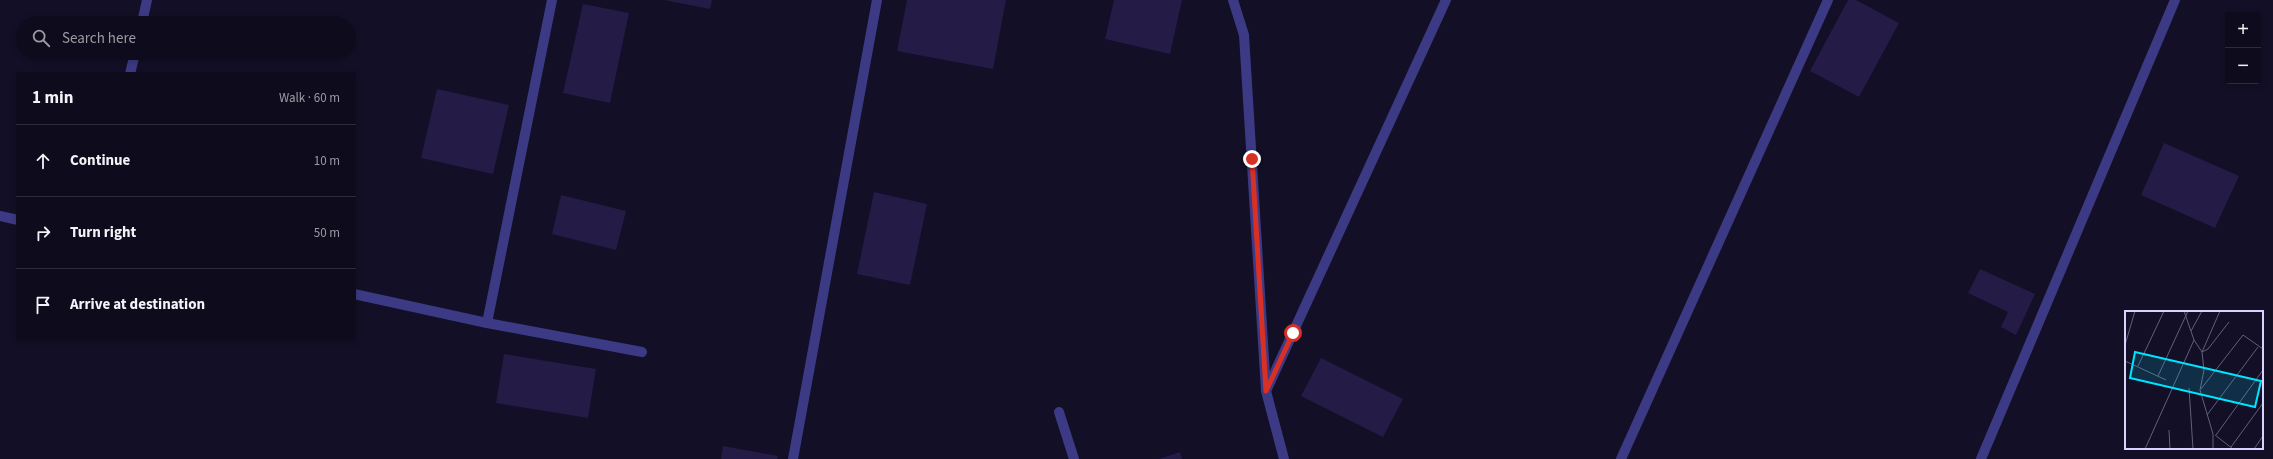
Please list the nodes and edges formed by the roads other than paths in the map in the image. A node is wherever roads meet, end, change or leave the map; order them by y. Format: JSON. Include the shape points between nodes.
{"nodes":[{"id":1,"x":147,"y":0,"type":"edge"},
{"id":2,"x":552,"y":0,"type":"edge"},
{"id":3,"x":878,"y":0,"type":"edge"},
{"id":4,"x":1233,"y":0,"type":"edge"},
{"id":5,"x":1446,"y":0,"type":"edge"},
{"id":6,"x":1828,"y":0,"type":"edge"},
{"id":7,"x":2174,"y":0,"type":"edge"},
{"id":8,"x":144,"y":16,"type":"edge"},
{"id":9,"x":133,"y":60,"type":"edge"},
{"id":10,"x":130,"y":72,"type":"edge"},
{"id":11,"x":0,"y":216,"type":"edge"},
{"id":12,"x":16,"y":220,"type":"edge"},
{"id":13,"x":356,"y":294,"type":"edge"},
{"id":14,"x":487,"y":323,"type":"junction"},
{"id":15,"x":642,"y":352,"type":"dead end"},
{"id":16,"x":1266,"y":391,"type":"junction"},
{"id":17,"x":1059,"y":412,"type":"dead end"},
{"id":18,"x":793,"y":459,"type":"edge"},
{"id":19,"x":1074,"y":459,"type":"edge"},
{"id":20,"x":1284,"y":459,"type":"edge"},
{"id":21,"x":1621,"y":459,"type":"edge"},
{"id":22,"x":1981,"y":459,"type":"edge"}],
"edges":[{"from":1,"to":8,"type":"street"},
{"from":2,"to":14,"type":"street"},
{"from":3,"to":18,"type":"street"},
{"from":4,"to":16,"type":"street","via":[[1244,35]]},
{"from":5,"to":16,"type":"street"},
{"from":6,"to":21,"type":"street"},
{"from":7,"to":22,"type":"street"},
{"from":9,"to":10,"type":"street"},
{"from":11,"to":12,"type":"street"},
{"from":13,"to":14,"type":"street"},
{"from":14,"to":15,"type":"street"},
{"from":16,"to":20,"type":"street"},
{"from":17,"to":19,"type":"street"}]}
